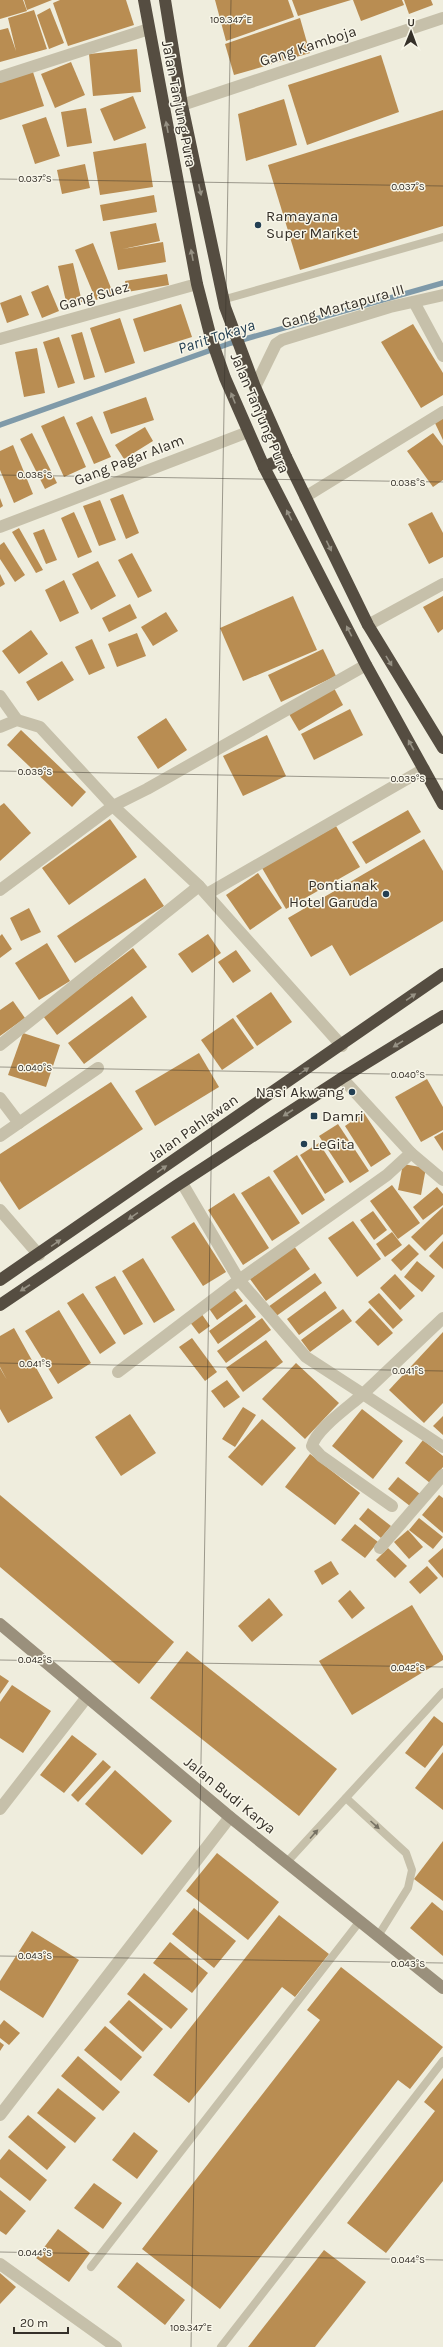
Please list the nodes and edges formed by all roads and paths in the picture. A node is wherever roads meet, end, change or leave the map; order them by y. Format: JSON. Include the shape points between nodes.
{"nodes":[{"id":1,"x":144,"y":0,"type":"edge"},
{"id":2,"x":166,"y":0,"type":"edge"},
{"id":3,"x":443,"y":18,"type":"edge"},
{"id":4,"x":149,"y":29,"type":"junction"},
{"id":5,"x":0,"y":77,"type":"edge"},
{"id":6,"x":182,"y":105,"type":"junction"},
{"id":7,"x":443,"y":237,"type":"edge"},
{"id":8,"x":197,"y":284,"type":"junction"},
{"id":9,"x":443,"y":295,"type":"edge"},
{"id":10,"x":222,"y":300,"type":"junction"},
{"id":11,"x":414,"y":302,"type":"junction"},
{"id":12,"x":0,"y":339,"type":"edge"},
{"id":13,"x":443,"y":356,"type":"edge"},
{"id":14,"x":255,"y":387,"type":"junction"},
{"id":15,"x":443,"y":412,"type":"edge"},
{"id":16,"x":248,"y":432,"type":"junction"},
{"id":17,"x":286,"y":457,"type":"junction"},
{"id":18,"x":264,"y":467,"type":"junction"},
{"id":19,"x":304,"y":497,"type":"junction"},
{"id":20,"x":0,"y":527,"type":"edge"},
{"id":21,"x":443,"y":584,"type":"edge"},
{"id":22,"x":368,"y":625,"type":"junction"},
{"id":23,"x":366,"y":665,"type":"junction"},
{"id":24,"x":0,"y":696,"type":"edge"},
{"id":25,"x":17,"y":720,"type":"junction"},
{"id":26,"x":0,"y":727,"type":"edge"},
{"id":27,"x":443,"y":748,"type":"edge"},
{"id":28,"x":424,"y":769,"type":"junction"},
{"id":29,"x":443,"y":804,"type":"edge"},
{"id":30,"x":113,"y":806,"type":"junction"},
{"id":31,"x":0,"y":890,"type":"edge"},
{"id":32,"x":203,"y":890,"type":"junction"},
{"id":33,"x":443,"y":974,"type":"edge"},
{"id":34,"x":443,"y":1016,"type":"edge"},
{"id":35,"x":0,"y":1045,"type":"edge"},
{"id":36,"x":342,"y":1046,"type":"junction"},
{"id":37,"x":98,"y":1068,"type":"dead end"},
{"id":38,"x":342,"y":1078,"type":"junction"},
{"id":39,"x":0,"y":1098,"type":"edge"},
{"id":40,"x":19,"y":1123,"type":"junction"},
{"id":41,"x":0,"y":1136,"type":"edge"},
{"id":42,"x":412,"y":1152,"type":"junction"},
{"id":43,"x":443,"y":1180,"type":"edge"},
{"id":44,"x":182,"y":1183,"type":"junction"},
{"id":45,"x":0,"y":1210,"type":"edge"},
{"id":46,"x":39,"y":1255,"type":"junction"},
{"id":47,"x":0,"y":1280,"type":"edge"},
{"id":48,"x":239,"y":1280,"type":"junction"},
{"id":49,"x":0,"y":1305,"type":"edge"},
{"id":50,"x":443,"y":1318,"type":"edge"},
{"id":51,"x":118,"y":1372,"type":"dead end"},
{"id":52,"x":363,"y":1394,"type":"junction"},
{"id":53,"x":443,"y":1447,"type":"edge"},
{"id":54,"x":443,"y":1475,"type":"edge"},
{"id":55,"x":392,"y":1506,"type":"dead end"},
{"id":56,"x":380,"y":1548,"type":"dead end"},
{"id":57,"x":0,"y":1624,"type":"edge"},
{"id":58,"x":443,"y":1692,"type":"edge"},
{"id":59,"x":87,"y":1697,"type":"junction"},
{"id":60,"x":346,"y":1798,"type":"junction"},
{"id":61,"x":0,"y":1809,"type":"edge"},
{"id":62,"x":230,"y":1817,"type":"junction"},
{"id":63,"x":287,"y":1862,"type":"junction"},
{"id":64,"x":360,"y":1921,"type":"junction"},
{"id":65,"x":378,"y":1936,"type":"junction"},
{"id":66,"x":443,"y":1988,"type":"edge"},
{"id":67,"x":443,"y":2061,"type":"edge"},
{"id":68,"x":0,"y":2115,"type":"edge"},
{"id":69,"x":0,"y":2264,"type":"edge"},
{"id":70,"x":91,"y":2268,"type":"dead end"},
{"id":71,"x":116,"y":2347,"type":"edge"},
{"id":72,"x":221,"y":2347,"type":"edge"}],
"edges":[{"from":1,"to":4,"type":"highway","name":"Jalan Tanjung Pura"},
{"from":2,"to":6,"type":"highway","name":"Jalan Tanjung Pura"},
{"from":3,"to":6,"type":"street","name":"Gang Kamboja"},
{"from":4,"to":5,"type":"street"},
{"from":8,"to":4,"type":"highway","name":"Jalan Tanjung Pura","one_way":true},
{"from":6,"to":10,"type":"highway","name":"Jalan Tanjung Pura","one_way":true},
{"from":7,"to":10,"type":"lane"},
{"from":8,"to":12,"type":"street","name":"Gang Suez"},
{"from":16,"to":8,"type":"highway","name":"Jalan Tanjung Pura","one_way":true,"via":[[225,378]]},
{"from":9,"to":11,"type":"street","name":"Gang Martapura III"},
{"from":10,"to":14,"type":"highway","name":"Jalan Tanjung Pura"},
{"from":11,"to":13,"type":"street"},
{"from":11,"to":14,"type":"street","name":"Gang Martapura III","via":[[282,340],[276,344]]},
{"from":14,"to":17,"type":"highway","name":"Jalan Tanjung Pura"},
{"from":15,"to":19,"type":"street"},
{"from":16,"to":18,"type":"highway","name":"Jalan Tanjung Pura"},
{"from":16,"to":20,"type":"street","name":"Gang Pagar Alam"},
{"from":17,"to":18,"type":"highway"},
{"from":17,"to":19,"type":"highway","name":"Jalan Tanjung Pura"},
{"from":23,"to":18,"type":"highway","name":"Jalan Tanjung Pura","one_way":true},
{"from":19,"to":22,"type":"highway","name":"Jalan Tanjung Pura","one_way":true},
{"from":21,"to":22,"type":"street"},
{"from":22,"to":27,"type":"highway","name":"Jalan Tanjung Pura","one_way":true},
{"from":28,"to":23,"type":"highway","name":"Jalan Tanjung Pura","one_way":true},
{"from":23,"to":30,"type":"street","via":[[147,790]]},
{"from":24,"to":25,"type":"street"},
{"from":25,"to":26,"type":"street"},
{"from":25,"to":30,"type":"street","via":[[40,727]]},
{"from":28,"to":29,"type":"highway","name":"Jalan Tanjung Pura"},
{"from":28,"to":32,"type":"street"},
{"from":30,"to":31,"type":"street"},
{"from":30,"to":32,"type":"street"},
{"from":32,"to":35,"type":"street"},
{"from":32,"to":36,"type":"street"},
{"from":36,"to":33,"type":"highway","name":"Jalan Pahlawan","one_way":true},
{"from":34,"to":38,"type":"highway","one_way":true},
{"from":46,"to":36,"type":"highway","name":"Jalan Pahlawan","one_way":true},
{"from":37,"to":40,"type":"street"},
{"from":38,"to":42,"type":"street"},
{"from":38,"to":44,"type":"highway","one_way":true},
{"from":39,"to":40,"type":"street"},
{"from":40,"to":41,"type":"street"},
{"from":42,"to":43,"type":"street"},
{"from":42,"to":48,"type":"street","via":[[387,1175]]},
{"from":44,"to":48,"type":"street"},
{"from":44,"to":49,"type":"highway","one_way":true},
{"from":45,"to":46,"type":"street"},
{"from":46,"to":47,"type":"highway","name":"Jalan Pahlawan"},
{"from":48,"to":51,"type":"street"},
{"from":48,"to":52,"type":"street","via":[[306,1357]]},
{"from":50,"to":52,"type":"street"},
{"from":52,"to":53,"type":"street"},
{"from":52,"to":55,"type":"street","via":[[321,1431],[312,1446],[321,1456]]},
{"from":54,"to":56,"type":"street"},
{"from":57,"to":59,"type":"street","name":"Jalan Budi Karya"},
{"from":58,"to":60,"type":"lane"},
{"from":59,"to":61,"type":"street"},
{"from":59,"to":62,"type":"street","name":"Jalan Budi Karya"},
{"from":63,"to":60,"type":"lane","one_way":true},
{"from":60,"to":65,"type":"lane","one_way":true,"via":[[406,1853],[412,1870],[408,1888]]},
{"from":62,"to":63,"type":"street","name":"Jalan Budi Karya"},
{"from":62,"to":68,"type":"street"},
{"from":63,"to":64,"type":"street","name":"Jalan Budi Karya"},
{"from":64,"to":65,"type":"street","name":"Jalan Budi Karya"},
{"from":64,"to":70,"type":"lane"},
{"from":65,"to":66,"type":"street","name":"Jalan Budi Karya"},
{"from":67,"to":72,"type":"lane"},
{"from":69,"to":71,"type":"street"}]}
